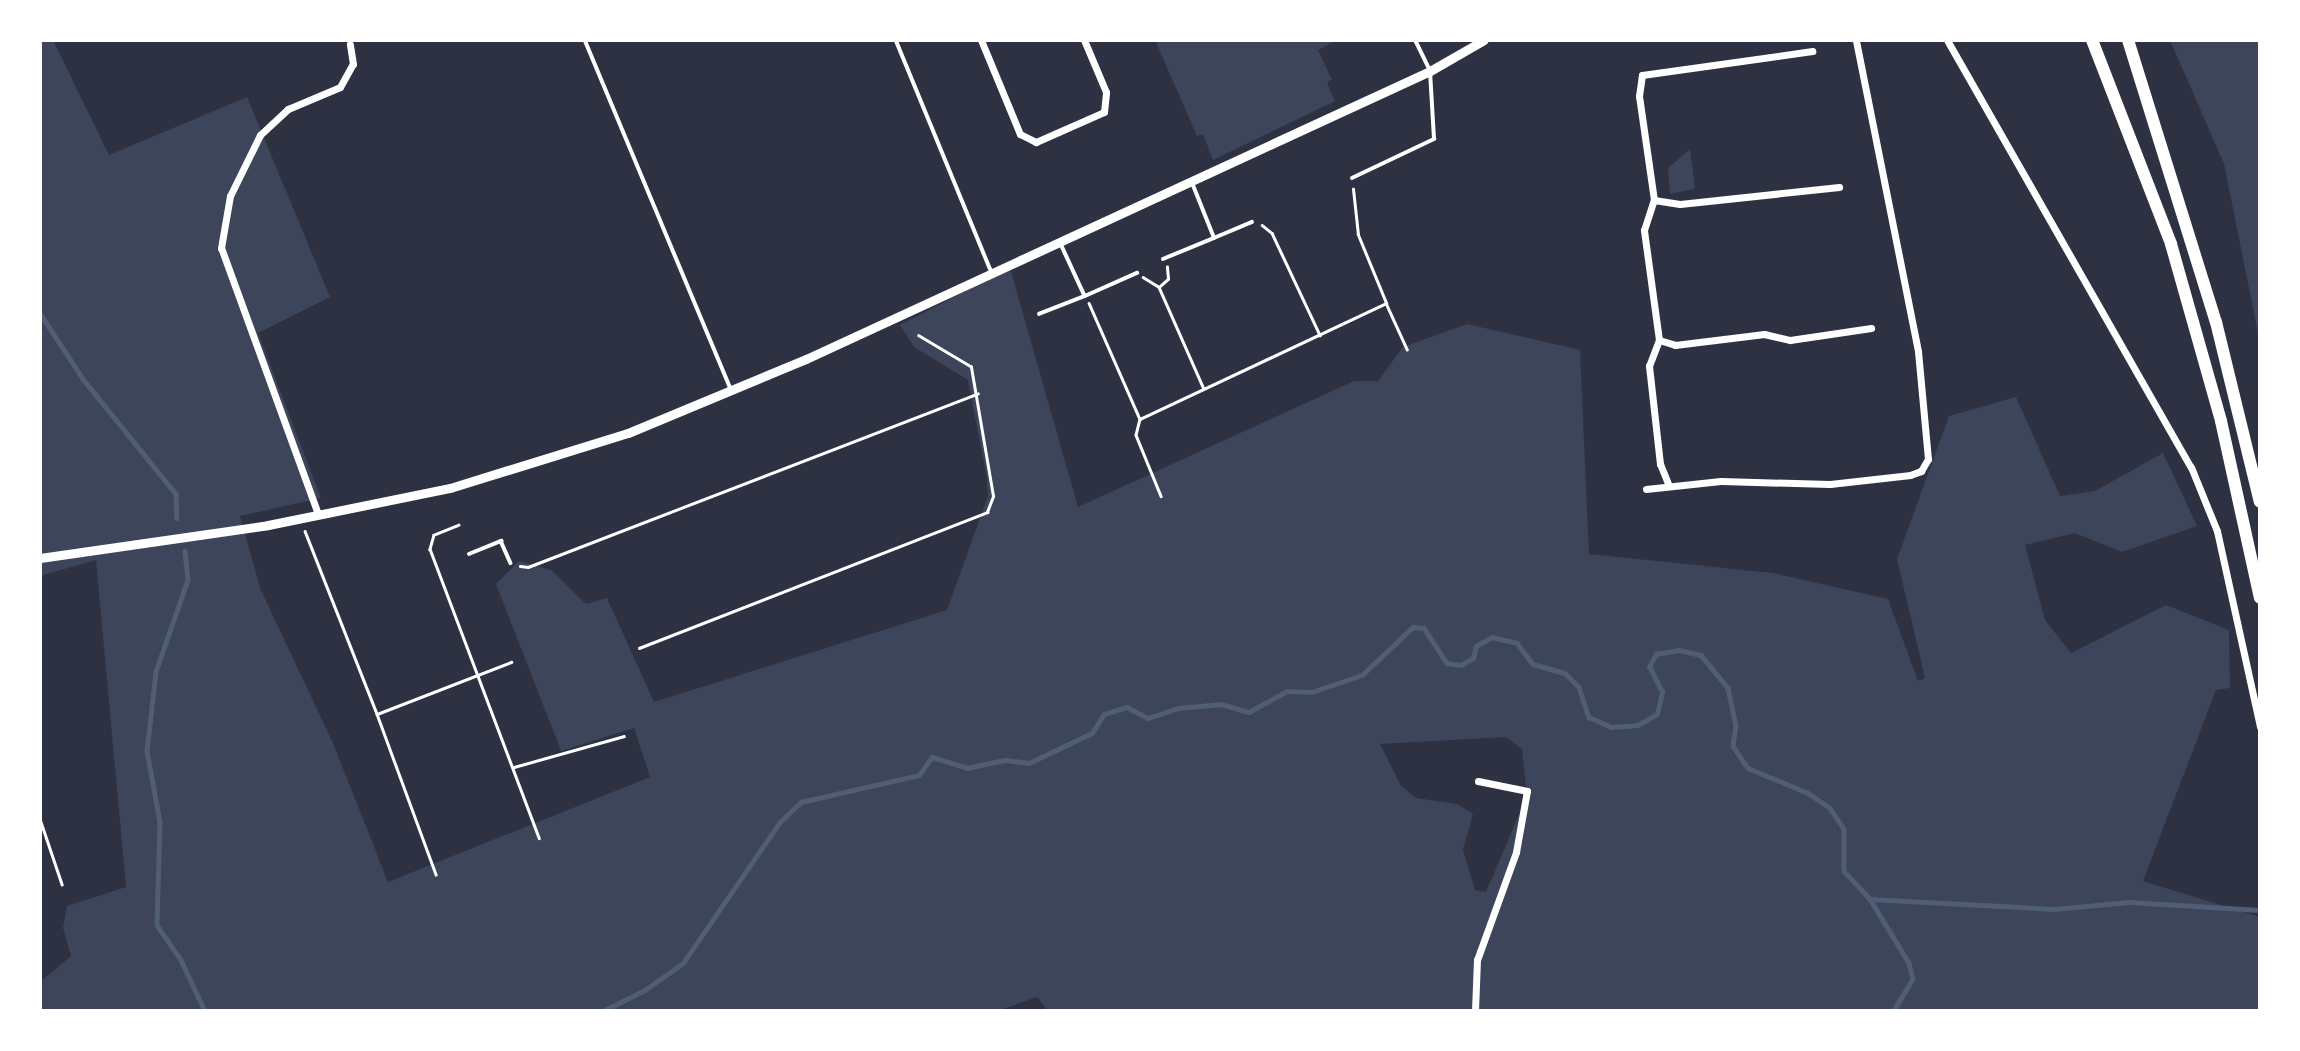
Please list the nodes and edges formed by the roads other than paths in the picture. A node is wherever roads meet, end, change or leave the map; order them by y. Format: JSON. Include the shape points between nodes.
{"nodes":[{"id":1,"x":585,"y":40,"type":"edge"},
{"id":2,"x":896,"y":40,"type":"edge"},
{"id":3,"x":981,"y":40,"type":"edge"},
{"id":4,"x":1084,"y":40,"type":"edge"},
{"id":5,"x":1415,"y":40,"type":"edge"},
{"id":6,"x":1485,"y":40,"type":"edge"},
{"id":7,"x":1856,"y":40,"type":"edge"},
{"id":8,"x":1948,"y":40,"type":"edge"},
{"id":9,"x":2092,"y":40,"type":"edge"},
{"id":10,"x":2128,"y":40,"type":"edge"},
{"id":11,"x":350,"y":42,"type":"edge"},
{"id":12,"x":1812,"y":51,"type":"dead end"},
{"id":13,"x":1430,"y":71,"type":"junction"},
{"id":14,"x":1352,"y":178,"type":"road end"},
{"id":15,"x":1191,"y":181,"type":"junction"},
{"id":16,"x":1839,"y":187,"type":"dead end"},
{"id":17,"x":1654,"y":200,"type":"junction"},
{"id":18,"x":1252,"y":222,"type":"road end"},
{"id":19,"x":1214,"y":238,"type":"junction"},
{"id":20,"x":1060,"y":242,"type":"junction"},
{"id":21,"x":1163,"y":259,"type":"road end"},
{"id":22,"x":1137,"y":273,"type":"road end"},
{"id":23,"x":992,"y":274,"type":"junction"},
{"id":24,"x":1085,"y":296,"type":"junction"},
{"id":25,"x":1040,"y":314,"type":"dead end"},
{"id":26,"x":1871,"y":328,"type":"dead end"},
{"id":27,"x":1659,"y":341,"type":"junction"},
{"id":28,"x":731,"y":390,"type":"junction"},
{"id":29,"x":1670,"y":486,"type":"junction"},
{"id":30,"x":1646,"y":489,"type":"dead end"},
{"id":31,"x":2260,"y":502,"type":"edge"},
{"id":32,"x":318,"y":514,"type":"junction"},
{"id":33,"x":469,"y":554,"type":"dead end"},
{"id":34,"x":40,"y":558,"type":"edge"},
{"id":35,"x":511,"y":563,"type":"road end"},
{"id":36,"x":2260,"y":598,"type":"edge"},
{"id":37,"x":2260,"y":727,"type":"edge"},
{"id":38,"x":1478,"y":781,"type":"dead end"},
{"id":39,"x":1475,"y":1011,"type":"edge"}],
"edges":[{"from":1,"to":28,"type":"lane"},
{"from":2,"to":23,"type":"lane"},
{"from":3,"to":4,"type":"street","via":[[1020,134],[1037,142],[1104,112],[1106,92]]},
{"from":5,"to":13,"type":"lane"},
{"from":6,"to":13,"type":"street"},
{"from":7,"to":29,"type":"street","via":[[1918,351],[1928,459],[1921,471],[1910,475],[1830,484],[1721,481]]},
{"from":8,"to":37,"type":"street","via":[[2192,467],[2217,531]]},
{"from":9,"to":36,"type":"highway","via":[[2171,244],[2221,421]]},
{"from":10,"to":31,"type":"highway","via":[[2216,322]]},
{"from":11,"to":32,"type":"street","via":[[353,64],[340,87],[288,108],[260,135],[230,196],[221,248]]},
{"from":12,"to":17,"type":"street","via":[[1642,75],[1639,96]]},
{"from":13,"to":14,"type":"lane","via":[[1434,139]]},
{"from":13,"to":15,"type":"street"},
{"from":15,"to":19,"type":"lane"},
{"from":15,"to":20,"type":"street"},
{"from":16,"to":17,"type":"street","via":[[1680,204]]},
{"from":17,"to":27,"type":"street","via":[[1644,230]]},
{"from":18,"to":19,"type":"lane"},
{"from":19,"to":21,"type":"lane"},
{"from":20,"to":23,"type":"street"},
{"from":20,"to":24,"type":"lane"},
{"from":22,"to":24,"type":"lane"},
{"from":23,"to":28,"type":"street"},
{"from":24,"to":25,"type":"lane"},
{"from":26,"to":27,"type":"street","via":[[1790,340],[1759,334],[1675,345]]},
{"from":27,"to":29,"type":"street","via":[[1648,366],[1660,464]]},
{"from":28,"to":32,"type":"street","via":[[628,433],[450,488]]},
{"from":29,"to":30,"type":"street"},
{"from":32,"to":34,"type":"street"},
{"from":33,"to":35,"type":"lane","via":[[501,541]]},
{"from":38,"to":39,"type":"street","via":[[1527,792],[1516,852],[1477,960]]}]}
